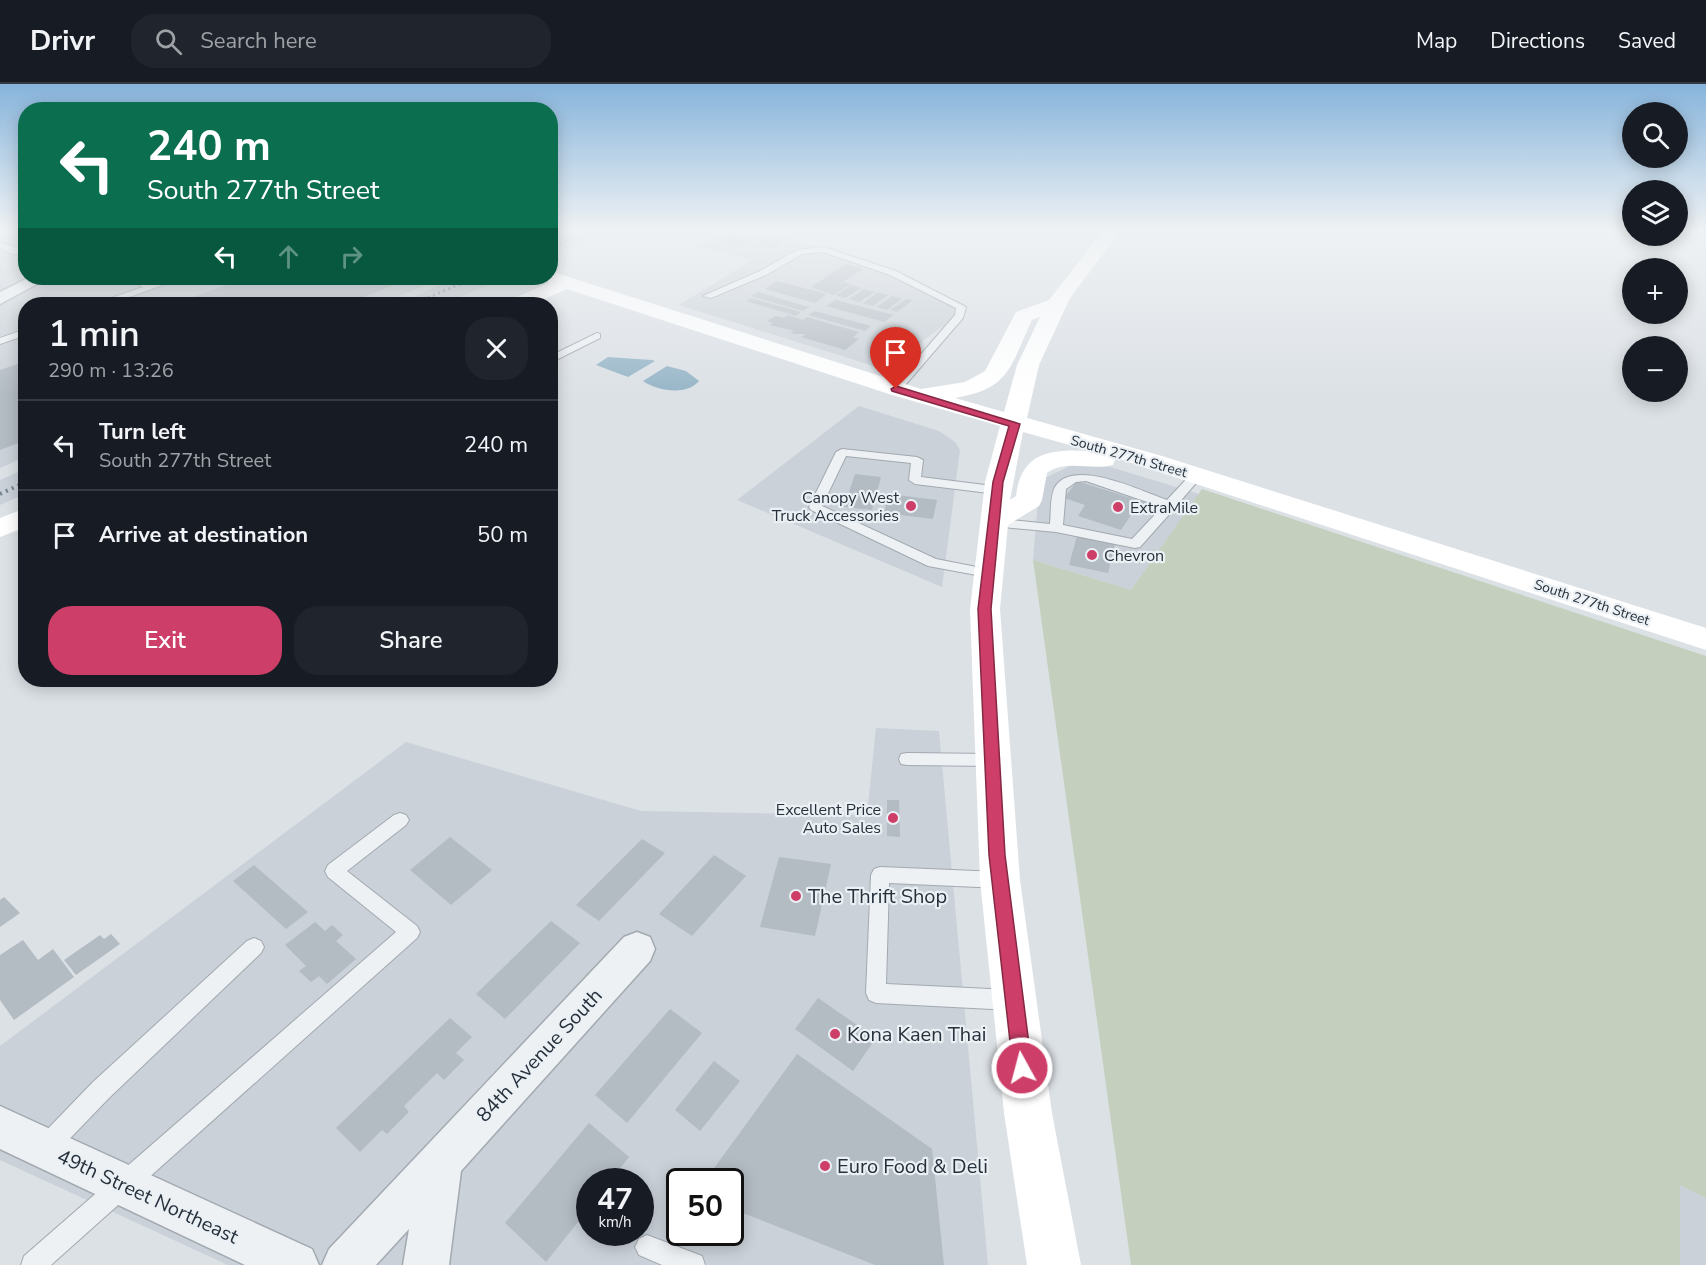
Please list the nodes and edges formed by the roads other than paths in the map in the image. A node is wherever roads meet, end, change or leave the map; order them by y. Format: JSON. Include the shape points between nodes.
{"nodes":[{"id":1,"x":575,"y":284,"type":"edge"},
{"id":2,"x":736,"y":284,"type":"edge"},
{"id":3,"x":915,"y":284,"type":"edge"},
{"id":4,"x":1069,"y":284,"type":"edge"},
{"id":5,"x":27,"y":285,"type":"edge"},
{"id":6,"x":146,"y":285,"type":"edge"},
{"id":7,"x":157,"y":285,"type":"edge"},
{"id":8,"x":549,"y":285,"type":"edge"},
{"id":9,"x":151,"y":287,"type":"junction"},
{"id":10,"x":708,"y":296,"type":"dead end"},
{"id":11,"x":123,"y":297,"type":"edge"},
{"id":12,"x":529,"y":297,"type":"edge"},
{"id":13,"x":0,"y":299,"type":"edge"},
{"id":14,"x":1056,"y":304,"type":"junction"},
{"id":15,"x":18,"y":335,"type":"edge"},
{"id":16,"x":597,"y":336,"type":"dead end"},
{"id":17,"x":0,"y":341,"type":"edge"},
{"id":18,"x":558,"y":356,"type":"edge"},
{"id":19,"x":906,"y":392,"type":"junction"},
{"id":20,"x":1015,"y":424,"type":"junction"},
{"id":21,"x":1193,"y":474,"type":"junction"},
{"id":22,"x":997,"y":490,"type":"junction"},
{"id":23,"x":1172,"y":506,"type":"junction"},
{"id":24,"x":18,"y":520,"type":"edge"},
{"id":25,"x":993,"y":522,"type":"junction"},
{"id":26,"x":0,"y":528,"type":"edge"},
{"id":27,"x":1056,"y":528,"type":"junction"},
{"id":28,"x":987,"y":573,"type":"junction"},
{"id":29,"x":1706,"y":639,"type":"edge"},
{"id":30,"x":907,"y":759,"type":"dead end"},
{"id":31,"x":992,"y":760,"type":"junction"},
{"id":32,"x":400,"y":820,"type":"dead end"},
{"id":33,"x":1000,"y":880,"type":"junction"},
{"id":34,"x":254,"y":947,"type":"dead end"},
{"id":35,"x":637,"y":949,"type":"dead end"},
{"id":36,"x":1014,"y":1000,"type":"junction"},
{"id":37,"x":0,"y":1127,"type":"edge"},
{"id":38,"x":45,"y":1148,"type":"junction"},
{"id":39,"x":441,"y":1161,"type":"junction"},
{"id":40,"x":123,"y":1185,"type":"junction"},
{"id":41,"x":647,"y":1247,"type":"dead end"},
{"id":42,"x":272,"y":1260,"type":"edge"},
{"id":43,"x":33,"y":1265,"type":"edge"},
{"id":44,"x":345,"y":1265,"type":"edge"},
{"id":45,"x":426,"y":1265,"type":"edge"},
{"id":46,"x":693,"y":1265,"type":"edge"},
{"id":47,"x":1054,"y":1265,"type":"edge"}],
"edges":[{"from":1,"to":19,"type":"main road","name":"South 277th Street"},
{"from":2,"to":10,"type":"lane"},
{"from":3,"to":19,"type":"lane","via":[[961,307],[960,316]]},
{"from":4,"to":14,"type":"main road"},
{"from":5,"to":13,"type":"street"},
{"from":6,"to":9,"type":"lane"},
{"from":7,"to":9,"type":"lane"},
{"from":8,"to":12,"type":"main road"},
{"from":9,"to":11,"type":"lane"},
{"from":14,"to":19,"type":"main road","via":[[1023,316],[990,380],[972,388]]},
{"from":14,"to":20,"type":"main road","via":[[1028,365]]},
{"from":15,"to":17,"type":"lane"},
{"from":16,"to":18,"type":"lane"},
{"from":19,"to":20,"type":"main road","name":"South 277th Street"},
{"from":20,"to":21,"type":"main road","name":"South 277th Street"},
{"from":20,"to":22,"type":"main road"},
{"from":21,"to":23,"type":"lane"},
{"from":21,"to":25,"type":"main road","via":[[1114,461],[1054,461],[1042,464],[1032,474],[1029,500]]},
{"from":21,"to":29,"type":"main road","name":"South 277th Street"},
{"from":22,"to":25,"type":"main road"},
{"from":22,"to":28,"type":"lane","via":[[915,480],[917,460],[842,452],[815,507],[933,563]]},
{"from":23,"to":27,"type":"lane","via":[[1135,544]]},
{"from":23,"to":27,"type":"lane","via":[[1079,477],[1060,489]]},
{"from":24,"to":26,"type":"main road"},
{"from":25,"to":27,"type":"lane"},
{"from":25,"to":28,"type":"main road"},
{"from":28,"to":31,"type":"main road","via":[[984,609]]},
{"from":30,"to":31,"type":"lane"},
{"from":31,"to":33,"type":"main road"},
{"from":32,"to":40,"type":"lane","via":[[334,871],[410,933]]},
{"from":33,"to":36,"type":"main road"},
{"from":33,"to":36,"type":"lane","via":[[880,875],[876,993]]},
{"from":34,"to":38,"type":"lane"},
{"from":35,"to":39,"type":"street","name":"84th Avenue South"},
{"from":36,"to":47,"type":"main road","via":[[1028,1113]]},
{"from":37,"to":38,"type":"street","name":"49th Street Northeast"},
{"from":38,"to":40,"type":"street","name":"49th Street Northeast"},
{"from":39,"to":44,"type":"street","name":"84th Avenue South"},
{"from":39,"to":45,"type":"street"},
{"from":40,"to":42,"type":"street","name":"49th Street Northeast"},
{"from":40,"to":43,"type":"lane"},
{"from":41,"to":46,"type":"lane"}]}
